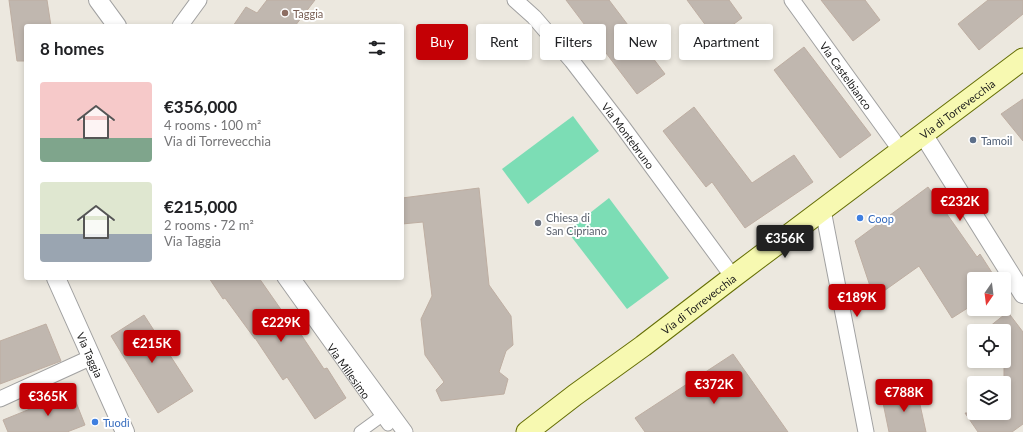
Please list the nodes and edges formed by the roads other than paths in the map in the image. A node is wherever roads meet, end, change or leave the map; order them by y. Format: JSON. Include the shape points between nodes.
{"nodes":[{"id":1,"x":98,"y":0,"type":"edge"},
{"id":2,"x":199,"y":0,"type":"edge"},
{"id":3,"x":515,"y":0,"type":"edge"},
{"id":4,"x":792,"y":0,"type":"edge"},
{"id":5,"x":116,"y":24,"type":"edge"},
{"id":6,"x":181,"y":24,"type":"edge"},
{"id":7,"x":1023,"y":59,"type":"edge"},
{"id":8,"x":923,"y":134,"type":"junction"},
{"id":9,"x":901,"y":151,"type":"junction"},
{"id":10,"x":822,"y":210,"type":"junction"},
{"id":11,"x":733,"y":277,"type":"junction"},
{"id":12,"x":57,"y":280,"type":"edge"},
{"id":13,"x":284,"y":280,"type":"edge"},
{"id":14,"x":293,"y":280,"type":"edge"},
{"id":15,"x":1023,"y":294,"type":"edge"},
{"id":16,"x":92,"y":357,"type":"junction"},
{"id":17,"x":0,"y":399,"type":"edge"},
{"id":18,"x":388,"y":420,"type":"junction"},
{"id":19,"x":125,"y":432,"type":"edge"},
{"id":20,"x":360,"y":432,"type":"edge"},
{"id":21,"x":405,"y":432,"type":"edge"},
{"id":22,"x":527,"y":432,"type":"edge"},
{"id":23,"x":866,"y":432,"type":"edge"}],
"edges":[{"from":1,"to":5,"type":"street"},
{"from":2,"to":6,"type":"street"},
{"from":3,"to":11,"type":"street","name":"Via Montebruno","via":[[534,17],[572,61]]},
{"from":4,"to":9,"type":"street","name":"Via Castelbianco"},
{"from":7,"to":8,"type":"main road","name":"Via di Torrevecchia"},
{"from":8,"to":9,"type":"main road","name":"Via di Torrevecchia"},
{"from":8,"to":15,"type":"street"},
{"from":9,"to":10,"type":"main road","name":"Via di Torrevecchia"},
{"from":10,"to":11,"type":"main road","name":"Via di Torrevecchia"},
{"from":10,"to":23,"type":"street"},
{"from":11,"to":22,"type":"main road","name":"Via di Torrevecchia"},
{"from":12,"to":16,"type":"street","name":"Via Taggia"},
{"from":13,"to":18,"type":"street","name":"Via Millesimo"},
{"from":14,"to":18,"type":"street","name":"Via Millesimo"},
{"from":16,"to":17,"type":"street"},
{"from":16,"to":19,"type":"street","name":"Via Taggia"},
{"from":18,"to":20,"type":"street"},
{"from":18,"to":21,"type":"street"}]}
